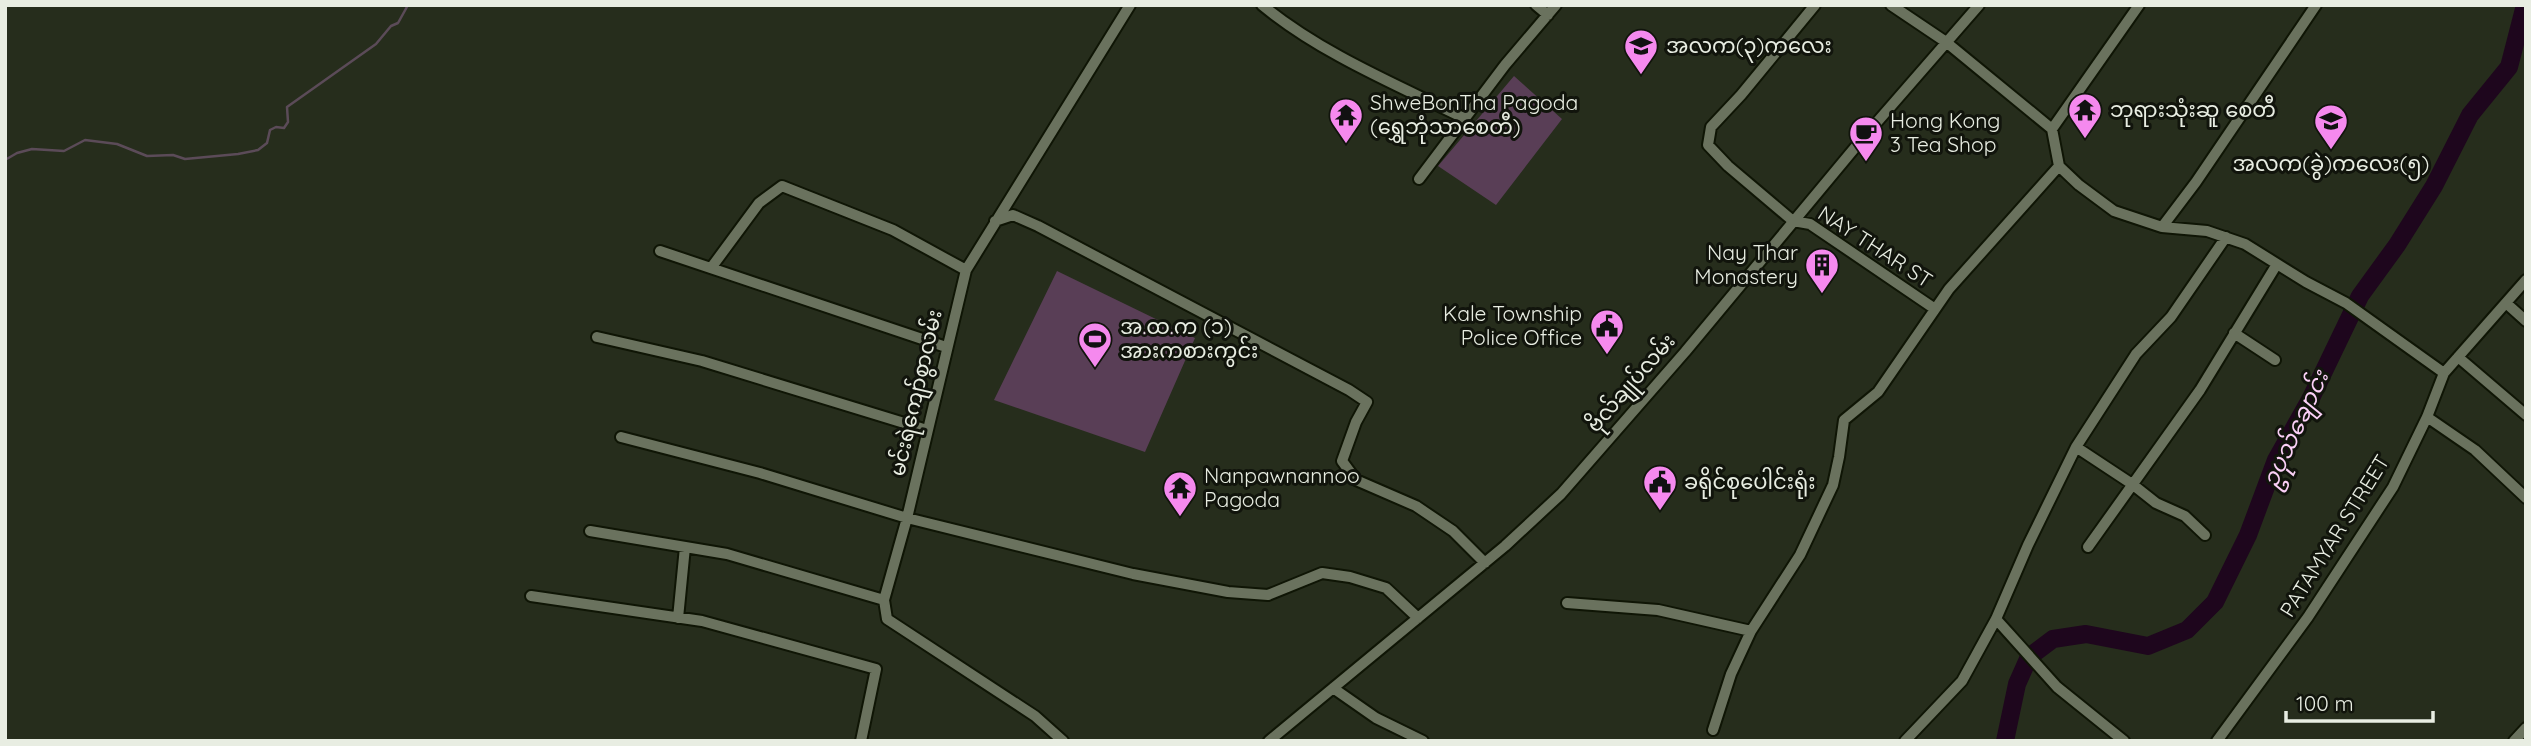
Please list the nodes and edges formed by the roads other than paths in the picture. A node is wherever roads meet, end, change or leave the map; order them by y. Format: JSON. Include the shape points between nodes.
{"nodes":[{"id":1,"x":1130,"y":5,"type":"edge"},
{"id":2,"x":1262,"y":5,"type":"edge"},
{"id":3,"x":1536,"y":5,"type":"edge"},
{"id":4,"x":1556,"y":5,"type":"edge"},
{"id":5,"x":1815,"y":5,"type":"edge"},
{"id":6,"x":1891,"y":5,"type":"edge"},
{"id":7,"x":1979,"y":5,"type":"edge"},
{"id":8,"x":2139,"y":5,"type":"edge"},
{"id":9,"x":2316,"y":5,"type":"edge"},
{"id":10,"x":1548,"y":15,"type":"junction"},
{"id":11,"x":1946,"y":42,"type":"junction"},
{"id":12,"x":1464,"y":118,"type":"junction"},
{"id":13,"x":2052,"y":129,"type":"junction"},
{"id":14,"x":2059,"y":166,"type":"junction"},
{"id":15,"x":1419,"y":178,"type":"dead end"},
{"id":16,"x":995,"y":221,"type":"junction"},
{"id":17,"x":1794,"y":221,"type":"junction"},
{"id":18,"x":2162,"y":227,"type":"junction"},
{"id":19,"x":2225,"y":237,"type":"junction"},
{"id":20,"x":660,"y":251,"type":"dead end"},
{"id":21,"x":2277,"y":264,"type":"junction"},
{"id":22,"x":711,"y":268,"type":"junction"},
{"id":23,"x":966,"y":270,"type":"junction"},
{"id":24,"x":2526,"y":280,"type":"edge"},
{"id":25,"x":2506,"y":303,"type":"junction"},
{"id":26,"x":1935,"y":309,"type":"junction"},
{"id":27,"x":2526,"y":321,"type":"edge"},
{"id":28,"x":2234,"y":333,"type":"junction"},
{"id":29,"x":597,"y":337,"type":"dead end"},
{"id":30,"x":946,"y":347,"type":"junction"},
{"id":31,"x":2458,"y":357,"type":"junction"},
{"id":32,"x":2275,"y":360,"type":"dead end"},
{"id":33,"x":2444,"y":373,"type":"junction"},
{"id":34,"x":2526,"y":415,"type":"edge"},
{"id":35,"x":2427,"y":417,"type":"junction"},
{"id":36,"x":927,"y":430,"type":"junction"},
{"id":37,"x":621,"y":437,"type":"dead end"},
{"id":38,"x":2076,"y":447,"type":"junction"},
{"id":39,"x":2132,"y":484,"type":"junction"},
{"id":40,"x":2526,"y":498,"type":"edge"},
{"id":41,"x":907,"y":518,"type":"junction"},
{"id":42,"x":590,"y":531,"type":"dead end"},
{"id":43,"x":2205,"y":535,"type":"dead end"},
{"id":44,"x":685,"y":547,"type":"junction"},
{"id":45,"x":2088,"y":547,"type":"dead end"},
{"id":46,"x":1485,"y":563,"type":"junction"},
{"id":47,"x":531,"y":596,"type":"dead end"},
{"id":48,"x":884,"y":600,"type":"junction"},
{"id":49,"x":1567,"y":603,"type":"dead end"},
{"id":50,"x":678,"y":618,"type":"junction"},
{"id":51,"x":1418,"y":618,"type":"junction"},
{"id":52,"x":1996,"y":619,"type":"junction"},
{"id":53,"x":1751,"y":631,"type":"junction"},
{"id":54,"x":1333,"y":688,"type":"junction"},
{"id":55,"x":2526,"y":728,"type":"edge"},
{"id":56,"x":1713,"y":730,"type":"dead end"},
{"id":57,"x":1406,"y":737,"type":"edge"},
{"id":58,"x":861,"y":741,"type":"edge"},
{"id":59,"x":1063,"y":741,"type":"edge"},
{"id":60,"x":1269,"y":741,"type":"edge"},
{"id":61,"x":1423,"y":741,"type":"edge"},
{"id":62,"x":1905,"y":741,"type":"edge"},
{"id":63,"x":2124,"y":741,"type":"edge"},
{"id":64,"x":2217,"y":741,"type":"edge"},
{"id":65,"x":2514,"y":741,"type":"edge"}],
"edges":[{"from":1,"to":16,"type":"street","name":"မင်းရဲကျော်စွာလမ်း"},
{"from":2,"to":12,"type":"street","via":[[1344,60]]},
{"from":3,"to":10,"type":"street"},
{"from":4,"to":10,"type":"street"},
{"from":5,"to":17,"type":"street","name":"NAY THAR ST","via":[[1711,127],[1708,145]]},
{"from":6,"to":11,"type":"street"},
{"from":7,"to":11,"type":"street","name":"ဗိုလ်ချုပ်လမ်း"},
{"from":8,"to":13,"type":"street"},
{"from":9,"to":18,"type":"street"},
{"from":10,"to":12,"type":"street"},
{"from":11,"to":13,"type":"street"},
{"from":11,"to":17,"type":"street","name":"ဗိုလ်ချုပ်လမ်း"},
{"from":12,"to":15,"type":"street"},
{"from":13,"to":14,"type":"street"},
{"from":14,"to":18,"type":"street","via":[[2114,211]]},
{"from":14,"to":26,"type":"street"},
{"from":16,"to":23,"type":"street","name":"မင်းရဲကျော်စွာလမ်း"},
{"from":16,"to":46,"type":"street","via":[[1013,215],[1038,226],[1367,402],[1342,461],[1349,471],[1356,480],[1416,506],[1453,531]]},
{"from":17,"to":26,"type":"street","name":"NAY THAR ST","via":[[1810,224]]},
{"from":17,"to":46,"type":"street","name":"ဗိုလ်ချုပ်လမ်း","via":[[1560,494]]},
{"from":18,"to":19,"type":"street","via":[[2207,230]]},
{"from":19,"to":21,"type":"street"},
{"from":19,"to":38,"type":"street","via":[[2171,317],[2136,354]]},
{"from":20,"to":22,"type":"street"},
{"from":21,"to":28,"type":"street"},
{"from":21,"to":33,"type":"street","via":[[2346,303]]},
{"from":22,"to":23,"type":"street","via":[[759,203],[782,186],[893,230]]},
{"from":22,"to":30,"type":"street"},
{"from":23,"to":30,"type":"street","name":"မင်းရဲကျော်စွာလမ်း"},
{"from":24,"to":25,"type":"street","name":"PATAMYAR STREET"},
{"from":25,"to":27,"type":"street"},
{"from":25,"to":31,"type":"street","name":"PATAMYAR STREET"},
{"from":26,"to":53,"type":"street","via":[[1878,392],[1844,419],[1833,485],[1800,555]]},
{"from":28,"to":32,"type":"street"},
{"from":28,"to":39,"type":"street","via":[[2200,390]]},
{"from":29,"to":36,"type":"street","via":[[702,361]]},
{"from":30,"to":36,"type":"street","name":"မင်းရဲကျော်စွာလမ်း"},
{"from":31,"to":33,"type":"street","name":"PATAMYAR STREET"},
{"from":31,"to":34,"type":"street"},
{"from":33,"to":35,"type":"street","name":"PATAMYAR STREET"},
{"from":35,"to":40,"type":"street","via":[[2475,450]]},
{"from":35,"to":64,"type":"street","name":"PATAMYAR STREET","via":[[2386,498],[2308,617]]},
{"from":36,"to":41,"type":"street","name":"မင်းရဲကျော်စွာလမ်း"},
{"from":37,"to":41,"type":"street"},
{"from":38,"to":39,"type":"street"},
{"from":38,"to":52,"type":"street"},
{"from":39,"to":43,"type":"street","via":[[2156,503],[2185,516]]},
{"from":39,"to":45,"type":"street"},
{"from":41,"to":48,"type":"street","name":"မင်းရဲကျော်စွာလမ်း"},
{"from":41,"to":51,"type":"street","via":[[1048,555],[1228,592],[1268,595],[1322,573],[1350,577],[1386,588]]},
{"from":42,"to":44,"type":"street"},
{"from":44,"to":48,"type":"street","via":[[727,554]]},
{"from":44,"to":50,"type":"street"},
{"from":46,"to":51,"type":"street","name":"ဗိုလ်ချုပ်လမ်း"},
{"from":47,"to":50,"type":"street"},
{"from":48,"to":59,"type":"street","via":[[887,619],[1035,716]]},
{"from":49,"to":53,"type":"street","via":[[1658,610]]},
{"from":50,"to":58,"type":"street","via":[[876,669]]},
{"from":51,"to":54,"type":"street","name":"ဗိုလ်ချုပ်လမ်း"},
{"from":52,"to":62,"type":"street","via":[[1962,681]]},
{"from":52,"to":63,"type":"street","via":[[2057,687]]},
{"from":53,"to":56,"type":"street"},
{"from":54,"to":57,"type":"street"},
{"from":54,"to":60,"type":"street","name":"ဗိုလ်ချုပ်လမ်း"},
{"from":55,"to":65,"type":"street"},
{"from":57,"to":61,"type":"street"}]}
